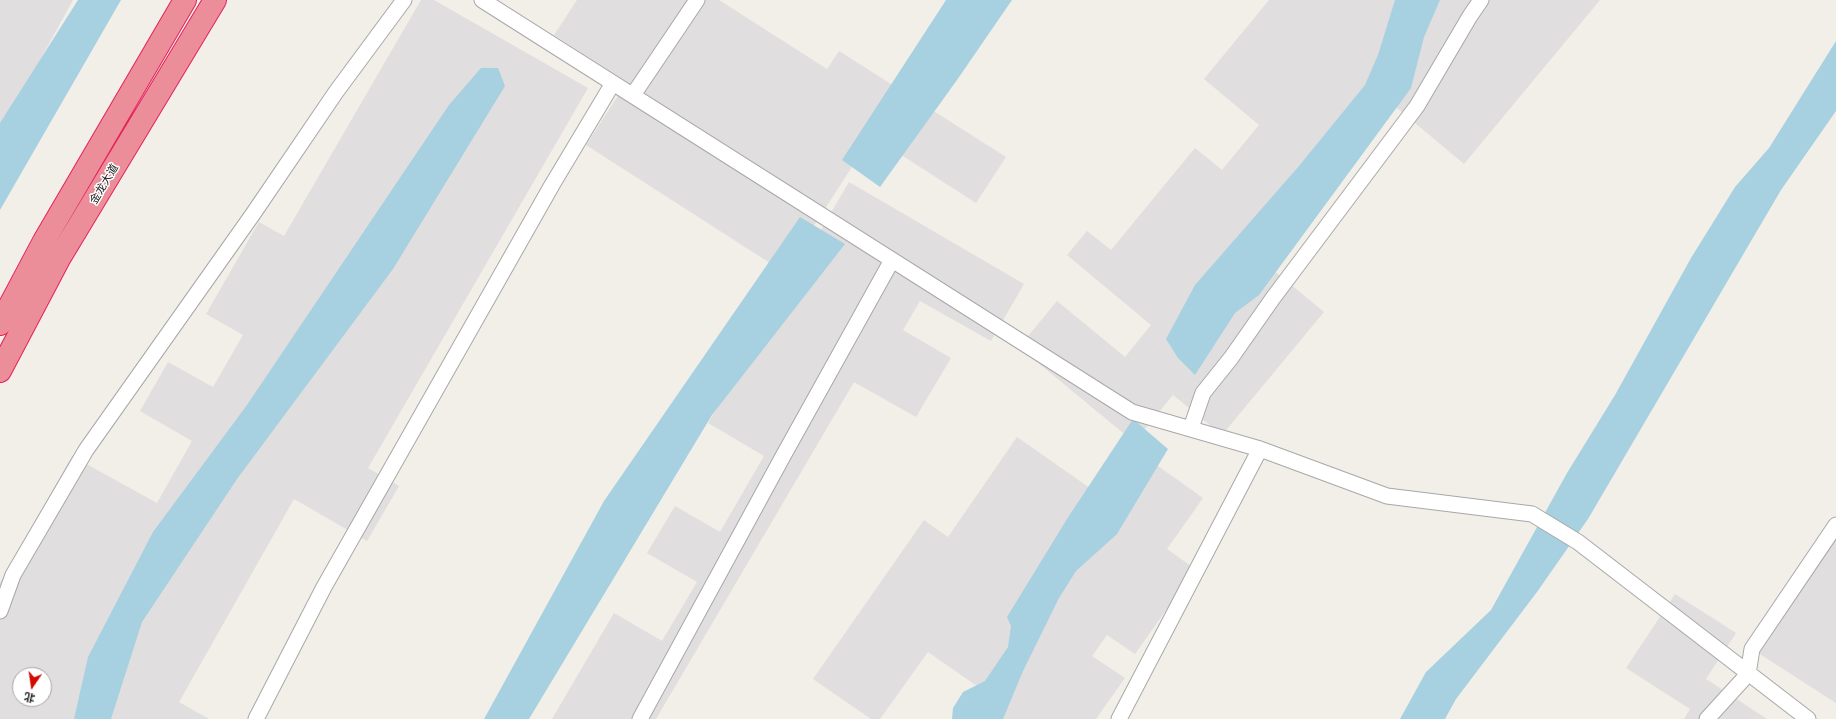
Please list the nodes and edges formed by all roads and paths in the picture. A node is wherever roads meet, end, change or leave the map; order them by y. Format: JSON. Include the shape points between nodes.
{"nodes":[{"id":1,"x":185,"y":0,"type":"edge"},
{"id":2,"x":215,"y":0,"type":"edge"},
{"id":3,"x":404,"y":0,"type":"edge"},
{"id":4,"x":482,"y":0,"type":"edge"},
{"id":5,"x":697,"y":0,"type":"edge"},
{"id":6,"x":1481,"y":0,"type":"edge"},
{"id":7,"x":613,"y":83,"type":"junction"},
{"id":8,"x":633,"y":95,"type":"junction"},
{"id":9,"x":892,"y":260,"type":"junction"},
{"id":10,"x":0,"y":324,"type":"edge"},
{"id":11,"x":0,"y":371,"type":"edge"},
{"id":12,"x":1191,"y":428,"type":"junction"},
{"id":13,"x":1260,"y":449,"type":"junction"},
{"id":14,"x":1836,"y":525,"type":"edge"},
{"id":15,"x":0,"y":611,"type":"edge"},
{"id":16,"x":1748,"y":674,"type":"junction"},
{"id":17,"x":256,"y":719,"type":"edge"},
{"id":18,"x":640,"y":719,"type":"edge"},
{"id":19,"x":1119,"y":719,"type":"edge"},
{"id":20,"x":1707,"y":719,"type":"edge"},
{"id":21,"x":1808,"y":719,"type":"edge"}],
"edges":[{"from":1,"to":10,"type":"highway","name":"金龙大道","via":[[44,241]]},
{"from":2,"to":11,"type":"highway","name":"金龙大道","via":[[60,257]]},
{"from":3,"to":15,"type":"street","via":[[336,92],[86,450],[13,575]]},
{"from":4,"to":7,"type":"street"},
{"from":5,"to":8,"type":"street"},
{"from":6,"to":12,"type":"street","via":[[1417,106],[1204,393]]},
{"from":7,"to":8,"type":"street"},
{"from":7,"to":17,"type":"street","via":[[552,185],[324,587]]},
{"from":8,"to":9,"type":"street"},
{"from":9,"to":12,"type":"street","via":[[1132,412]]},
{"from":9,"to":18,"type":"street"},
{"from":12,"to":13,"type":"street"},
{"from":13,"to":16,"type":"street","via":[[1387,496],[1532,514],[1578,542]]},
{"from":13,"to":19,"type":"street"},
{"from":14,"to":16,"type":"street","via":[[1752,649]]},
{"from":16,"to":20,"type":"street"},
{"from":16,"to":21,"type":"street"}]}
